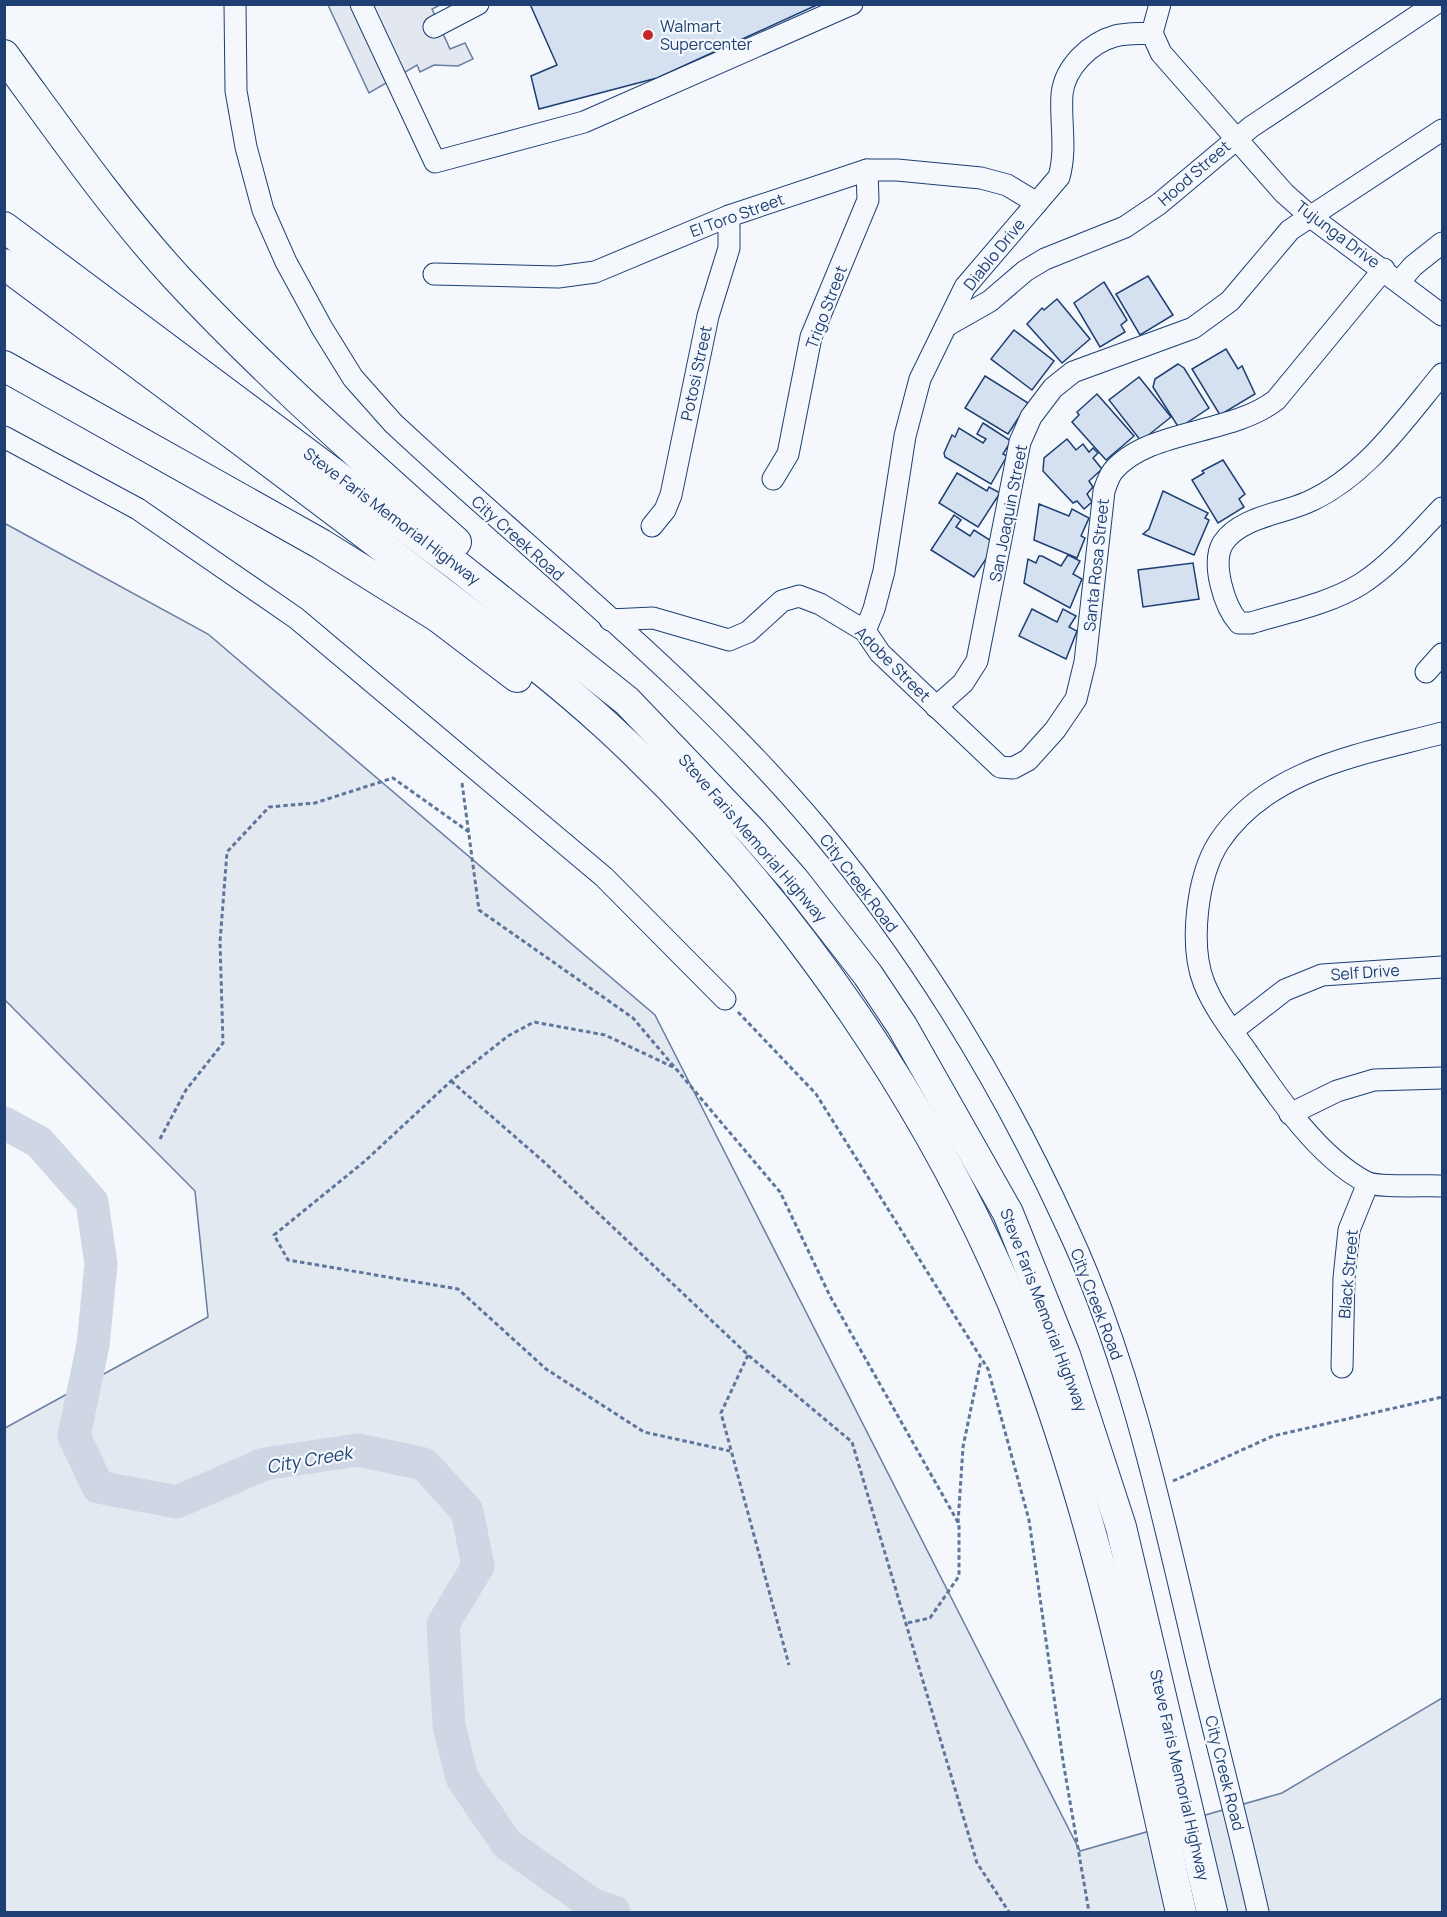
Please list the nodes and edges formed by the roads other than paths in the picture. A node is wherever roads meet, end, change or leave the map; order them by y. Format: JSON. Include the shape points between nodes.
{"nodes":[{"id":1,"x":235,"y":4,"type":"edge"},
{"id":2,"x":361,"y":4,"type":"edge"},
{"id":3,"x":478,"y":4,"type":"edge"},
{"id":4,"x":852,"y":4,"type":"edge"},
{"id":5,"x":1160,"y":4,"type":"edge"},
{"id":6,"x":1435,"y":4,"type":"edge"},
{"id":7,"x":434,"y":27,"type":"dead end"},
{"id":8,"x":1152,"y":33,"type":"junction"},
{"id":9,"x":4,"y":55,"type":"edge"},
{"id":10,"x":1443,"y":130,"type":"edge"},
{"id":11,"x":1235,"y":138,"type":"junction"},
{"id":12,"x":867,"y":170,"type":"junction"},
{"id":13,"x":1037,"y":203,"type":"junction"},
{"id":14,"x":729,"y":216,"type":"junction"},
{"id":15,"x":1311,"y":217,"type":"junction"},
{"id":16,"x":4,"y":227,"type":"edge"},
{"id":17,"x":1443,"y":243,"type":"edge"},
{"id":18,"x":4,"y":264,"type":"edge"},
{"id":19,"x":434,"y":274,"type":"dead end"},
{"id":20,"x":1392,"y":275,"type":"junction"},
{"id":21,"x":1443,"y":315,"type":"edge"},
{"id":22,"x":946,"y":326,"type":"junction"},
{"id":23,"x":4,"y":366,"type":"edge"},
{"id":24,"x":1443,"y":374,"type":"edge"},
{"id":25,"x":4,"y":437,"type":"edge"},
{"id":26,"x":773,"y":480,"type":"dead end"},
{"id":27,"x":1443,"y":507,"type":"edge"},
{"id":28,"x":652,"y":526,"type":"dead end"},
{"id":29,"x":610,"y":620,"type":"junction"},
{"id":30,"x":865,"y":631,"type":"junction"},
{"id":31,"x":1443,"y":654,"type":"edge"},
{"id":32,"x":1426,"y":672,"type":"dead end"},
{"id":33,"x":627,"y":701,"type":"junction"},
{"id":34,"x":936,"y":707,"type":"junction"},
{"id":35,"x":1443,"y":733,"type":"edge"},
{"id":36,"x":1013,"y":768,"type":"joint"},
{"id":37,"x":683,"y":802,"type":"junction"},
{"id":38,"x":1443,"y":967,"type":"edge"},
{"id":39,"x":725,"y":999,"type":"road end"},
{"id":40,"x":1232,"y":1031,"type":"junction"},
{"id":41,"x":1443,"y":1078,"type":"edge"},
{"id":42,"x":1290,"y":1114,"type":"junction"},
{"id":43,"x":1368,"y":1184,"type":"junction"},
{"id":44,"x":1443,"y":1186,"type":"edge"},
{"id":45,"x":1342,"y":1367,"type":"dead end"},
{"id":46,"x":1180,"y":1912,"type":"edge"},
{"id":47,"x":1212,"y":1912,"type":"edge"},
{"id":48,"x":1258,"y":1912,"type":"edge"}],
"edges":[{"from":1,"to":29,"type":"street","name":"City Creek Road","via":[[236,91],[260,200],[286,262],[322,328],[353,378],[393,423]]},
{"from":2,"to":4,"type":"street","via":[[435,162],[584,122]]},
{"from":3,"to":7,"type":"street"},
{"from":5,"to":8,"type":"street"},
{"from":6,"to":11,"type":"street","name":"Hood Street"},
{"from":8,"to":11,"type":"street","name":"Tujunga Drive","via":[[1161,53]]},
{"from":8,"to":13,"type":"street","name":"Diablo Drive","via":[[1116,36],[1095,44],[1069,69],[1062,92],[1064,161],[1059,177]]},
{"from":9,"to":33,"type":"highway","via":[[139,235],[212,315]]},
{"from":10,"to":15,"type":"street","name":"San Joaquin Street"},
{"from":11,"to":15,"type":"street","name":"Tujunga Drive"},
{"from":11,"to":22,"type":"street","name":"Hood Street","via":[[1159,204],[1125,227],[1045,259],[990,301]]},
{"from":12,"to":13,"type":"street","name":"El Toro Street","via":[[981,178],[1006,185]]},
{"from":12,"to":14,"type":"street","name":"El Toro Street"},
{"from":12,"to":26,"type":"street","name":"Trigo Street","via":[[868,200],[811,337],[788,454]]},
{"from":13,"to":22,"type":"street","name":"Diablo Drive","via":[[965,286]]},
{"from":14,"to":19,"type":"street","name":"El Toro Street","via":[[595,272],[558,277]]},
{"from":14,"to":28,"type":"street","name":"Potosi Street","via":[[729,248],[708,316],[671,495]]},
{"from":15,"to":20,"type":"street","name":"Tujunga Drive"},
{"from":15,"to":34,"type":"street","name":"San Joaquin Street","via":[[1290,230],[1230,301],[1209,318],[1193,328],[1073,372],[1053,388],[1031,417],[1020,442],[977,661],[963,683]]},
{"from":16,"to":33,"type":"highway","name":"Steve Faris Memorial Highway","via":[[460,568]]},
{"from":17,"to":20,"type":"street","name":"Santa Rosa Street","via":[[1413,266]]},
{"from":18,"to":37,"type":"highway","name":"Steve Faris Memorial Highway","via":[[262,454],[556,683],[606,725]]},
{"from":20,"to":21,"type":"street","name":"Tujunga Drive"},
{"from":20,"to":36,"type":"street","name":"Santa Rosa Street","via":[[1276,400],[1260,412],[1161,442],[1134,454],[1113,471],[1104,491],[1084,663],[1076,699],[1056,730],[1028,760]]},
{"from":22,"to":30,"type":"street","name":"Diablo Drive","via":[[920,379],[884,571]]},
{"from":23,"to":37,"type":"highway","via":[[257,506],[438,617]]},
{"from":24,"to":27,"type":"street","via":[[1383,445],[1343,481],[1309,502],[1235,530],[1223,543],[1216,561],[1230,613],[1239,623],[1251,623],[1359,585],[1383,568]]},
{"from":25,"to":39,"type":"street","via":[[138,509],[297,618],[604,877]]},
{"from":29,"to":30,"type":"street","name":"Adobe Street","via":[[653,618],[729,640],[748,632],[782,601],[799,596]]},
{"from":29,"to":48,"type":"street","name":"City Creek Road","via":[[666,669],[816,826],[913,955],[959,1024],[1068,1228],[1119,1363],[1156,1489]]},
{"from":30,"to":34,"type":"street","name":"Adobe Street","via":[[880,653]]},
{"from":31,"to":32,"type":"street"},
{"from":33,"to":47,"type":"highway","name":"Steve Faris Memorial Highway","via":[[760,841],[868,975],[907,1035],[1008,1213],[1065,1355],[1121,1527]]},
{"from":34,"to":36,"type":"street","name":"Adobe Street","via":[[1000,767]]},
{"from":35,"to":40,"type":"street","via":[[1323,766],[1284,783],[1249,810],[1219,842],[1202,882],[1196,935],[1203,982]]},
{"from":37,"to":46,"type":"highway","name":"Steve Faris Memorial Highway","via":[[752,878],[842,999],[933,1135],[996,1266],[1053,1407],[1090,1536]]},
{"from":38,"to":40,"type":"street","name":"Self Drive","via":[[1322,975],[1285,990]]},
{"from":40,"to":42,"type":"street"},
{"from":41,"to":42,"type":"street","via":[[1374,1080],[1337,1091]]},
{"from":42,"to":43,"type":"street","via":[[1345,1168]]},
{"from":43,"to":44,"type":"street"},
{"from":43,"to":45,"type":"street","name":"Black Street","via":[[1349,1230]]}]}
